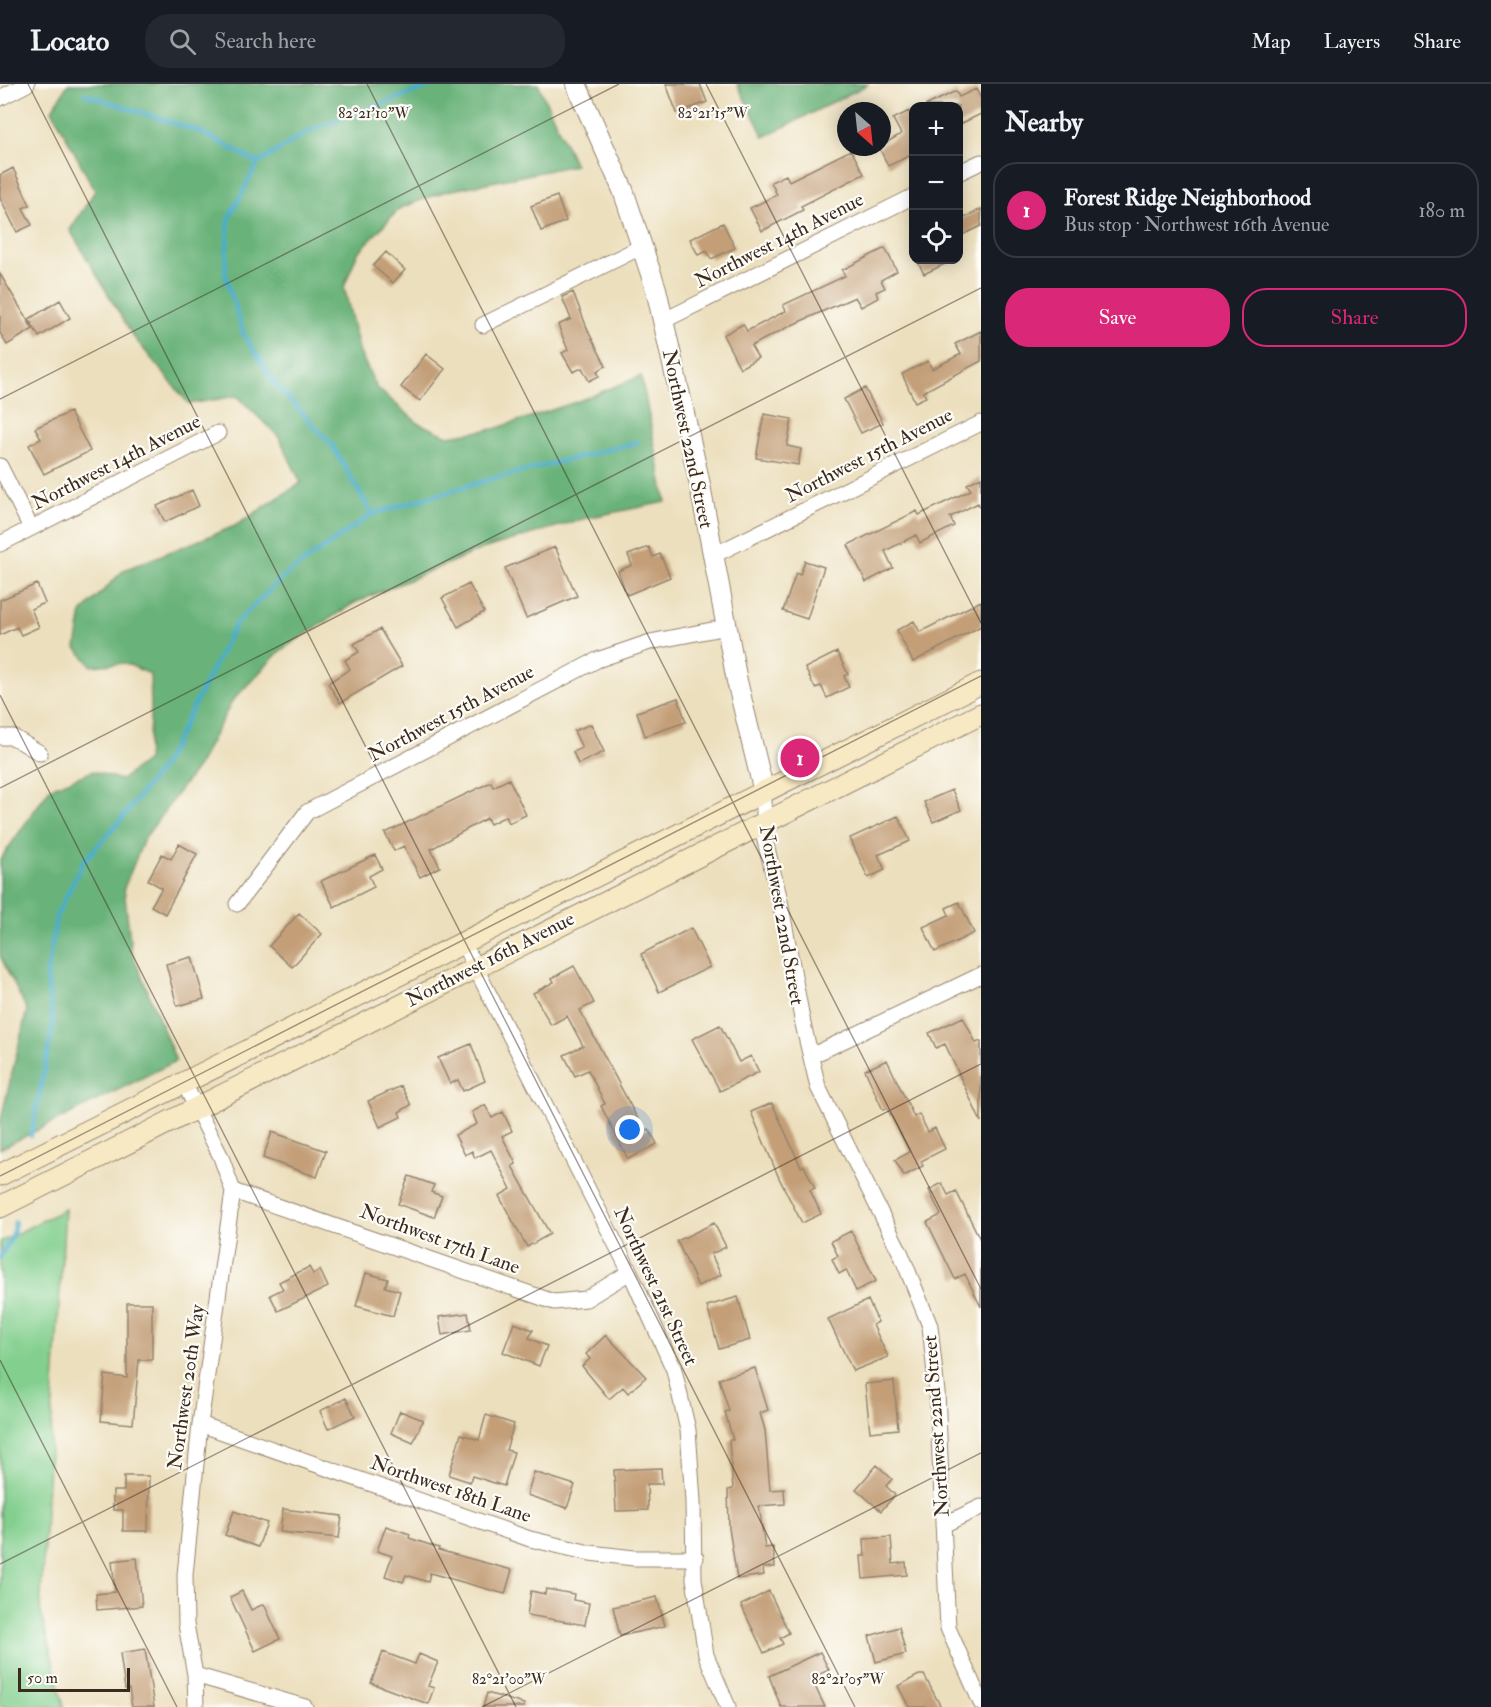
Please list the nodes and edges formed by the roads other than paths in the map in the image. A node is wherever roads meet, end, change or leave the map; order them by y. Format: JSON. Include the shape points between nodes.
{"nodes":[{"id":1,"x":27,"y":84,"type":"edge"},
{"id":2,"x":576,"y":84,"type":"edge"},
{"id":3,"x":0,"y":98,"type":"edge"},
{"id":4,"x":981,"y":162,"type":"edge"},
{"id":5,"x":963,"y":171,"type":"edge"},
{"id":6,"x":909,"y":198,"type":"edge"},
{"id":7,"x":643,"y":246,"type":"junction"},
{"id":8,"x":663,"y":321,"type":"junction"},
{"id":9,"x":483,"y":325,"type":"dead end"},
{"id":10,"x":981,"y":423,"type":"edge"},
{"id":11,"x":218,"y":433,"type":"dead end"},
{"id":12,"x":0,"y":466,"type":"edge"},
{"id":13,"x":31,"y":528,"type":"junction"},
{"id":14,"x":0,"y":544,"type":"edge"},
{"id":15,"x":712,"y":556,"type":"junction"},
{"id":16,"x":727,"y":627,"type":"junction"},
{"id":17,"x":981,"y":683,"type":"edge"},
{"id":18,"x":981,"y":714,"type":"edge"},
{"id":19,"x":0,"y":737,"type":"edge"},
{"id":20,"x":40,"y":753,"type":"dead end"},
{"id":21,"x":764,"y":792,"type":"junction"},
{"id":22,"x":764,"y":821,"type":"junction"},
{"id":23,"x":237,"y":904,"type":"dead end"},
{"id":24,"x":463,"y":943,"type":"junction"},
{"id":25,"x":476,"y":966,"type":"junction"},
{"id":26,"x":981,"y":975,"type":"edge"},
{"id":27,"x":810,"y":1056,"type":"junction"},
{"id":28,"x":184,"y":1083,"type":"junction"},
{"id":29,"x":196,"y":1107,"type":"junction"},
{"id":30,"x":0,"y":1175,"type":"edge"},
{"id":31,"x":233,"y":1191,"type":"junction"},
{"id":32,"x":0,"y":1207,"type":"edge"},
{"id":33,"x":630,"y":1272,"type":"junction"},
{"id":34,"x":200,"y":1424,"type":"junction"},
{"id":35,"x":981,"y":1507,"type":"edge"},
{"id":36,"x":943,"y":1526,"type":"junction"},
{"id":37,"x":696,"y":1558,"type":"junction"},
{"id":38,"x":195,"y":1675,"type":"junction"},
{"id":39,"x":981,"y":1703,"type":"edge"},
{"id":40,"x":196,"y":1707,"type":"edge"},
{"id":41,"x":305,"y":1707,"type":"edge"},
{"id":42,"x":728,"y":1707,"type":"edge"}],
"edges":[{"from":1,"to":3,"type":"street"},
{"from":2,"to":7,"type":"street","name":"Northwest 22nd Street"},
{"from":4,"to":5,"type":"street"},
{"from":6,"to":8,"type":"street","name":"Northwest 14th Avenue"},
{"from":7,"to":8,"type":"street","name":"Northwest 22nd Street"},
{"from":7,"to":9,"type":"street"},
{"from":8,"to":15,"type":"street","name":"Northwest 22nd Street","via":[[697,469]]},
{"from":10,"to":15,"type":"street","name":"Northwest 15th Avenue"},
{"from":11,"to":13,"type":"street","name":"Northwest 14th Avenue"},
{"from":12,"to":13,"type":"street"},
{"from":13,"to":14,"type":"street","name":"Northwest 14th Avenue"},
{"from":15,"to":16,"type":"street","name":"Northwest 22nd Street"},
{"from":16,"to":21,"type":"street","name":"Northwest 22nd Street"},
{"from":16,"to":23,"type":"street","name":"Northwest 15th Avenue","via":[[650,642],[597,660],[307,812]]},
{"from":17,"to":21,"type":"main road","name":"Northwest 16th Avenue"},
{"from":18,"to":22,"type":"main road","name":"Northwest 16th Avenue"},
{"from":19,"to":20,"type":"street","via":[[13,737]]},
{"from":21,"to":22,"type":"street","name":"Northwest 22nd Street"},
{"from":21,"to":24,"type":"main road","name":"Northwest 16th Avenue"},
{"from":22,"to":25,"type":"main road","name":"Northwest 16th Avenue"},
{"from":22,"to":27,"type":"street","name":"Northwest 22nd Street","via":[[764,837]]},
{"from":24,"to":25,"type":"street","name":"Northwest 21st Street"},
{"from":24,"to":28,"type":"main road","name":"Northwest 16th Avenue"},
{"from":25,"to":29,"type":"main road","name":"Northwest 16th Avenue"},
{"from":25,"to":33,"type":"street","name":"Northwest 21st Street"},
{"from":26,"to":27,"type":"street"},
{"from":27,"to":36,"type":"street","name":"Northwest 22nd Street","via":[[818,1087],[901,1254],[930,1326]]},
{"from":28,"to":29,"type":"street","name":"Northwest 20th Way"},
{"from":28,"to":30,"type":"main road","name":"Northwest 16th Avenue"},
{"from":29,"to":31,"type":"street","name":"Northwest 20th Way"},
{"from":29,"to":32,"type":"main road","name":"Northwest 16th Avenue"},
{"from":31,"to":33,"type":"street","name":"Northwest 17th Lane","via":[[554,1302],[586,1299]]},
{"from":31,"to":34,"type":"street","name":"Northwest 20th Way"},
{"from":33,"to":37,"type":"street","name":"Northwest 21st Street","via":[[674,1370],[688,1430]]},
{"from":34,"to":37,"type":"street","name":"Northwest 18th Lane","via":[[530,1539],[590,1553]]},
{"from":34,"to":38,"type":"street","name":"Northwest 20th Way","via":[[185,1575],[186,1624]]},
{"from":35,"to":36,"type":"street"},
{"from":36,"to":39,"type":"street","name":"Northwest 22nd Street","via":[[948,1628]]},
{"from":37,"to":42,"type":"street","name":"Northwest 21st Street","via":[[694,1579],[706,1655]]},
{"from":38,"to":40,"type":"street","name":"Northwest 20th Way"},
{"from":38,"to":41,"type":"street"}]}
